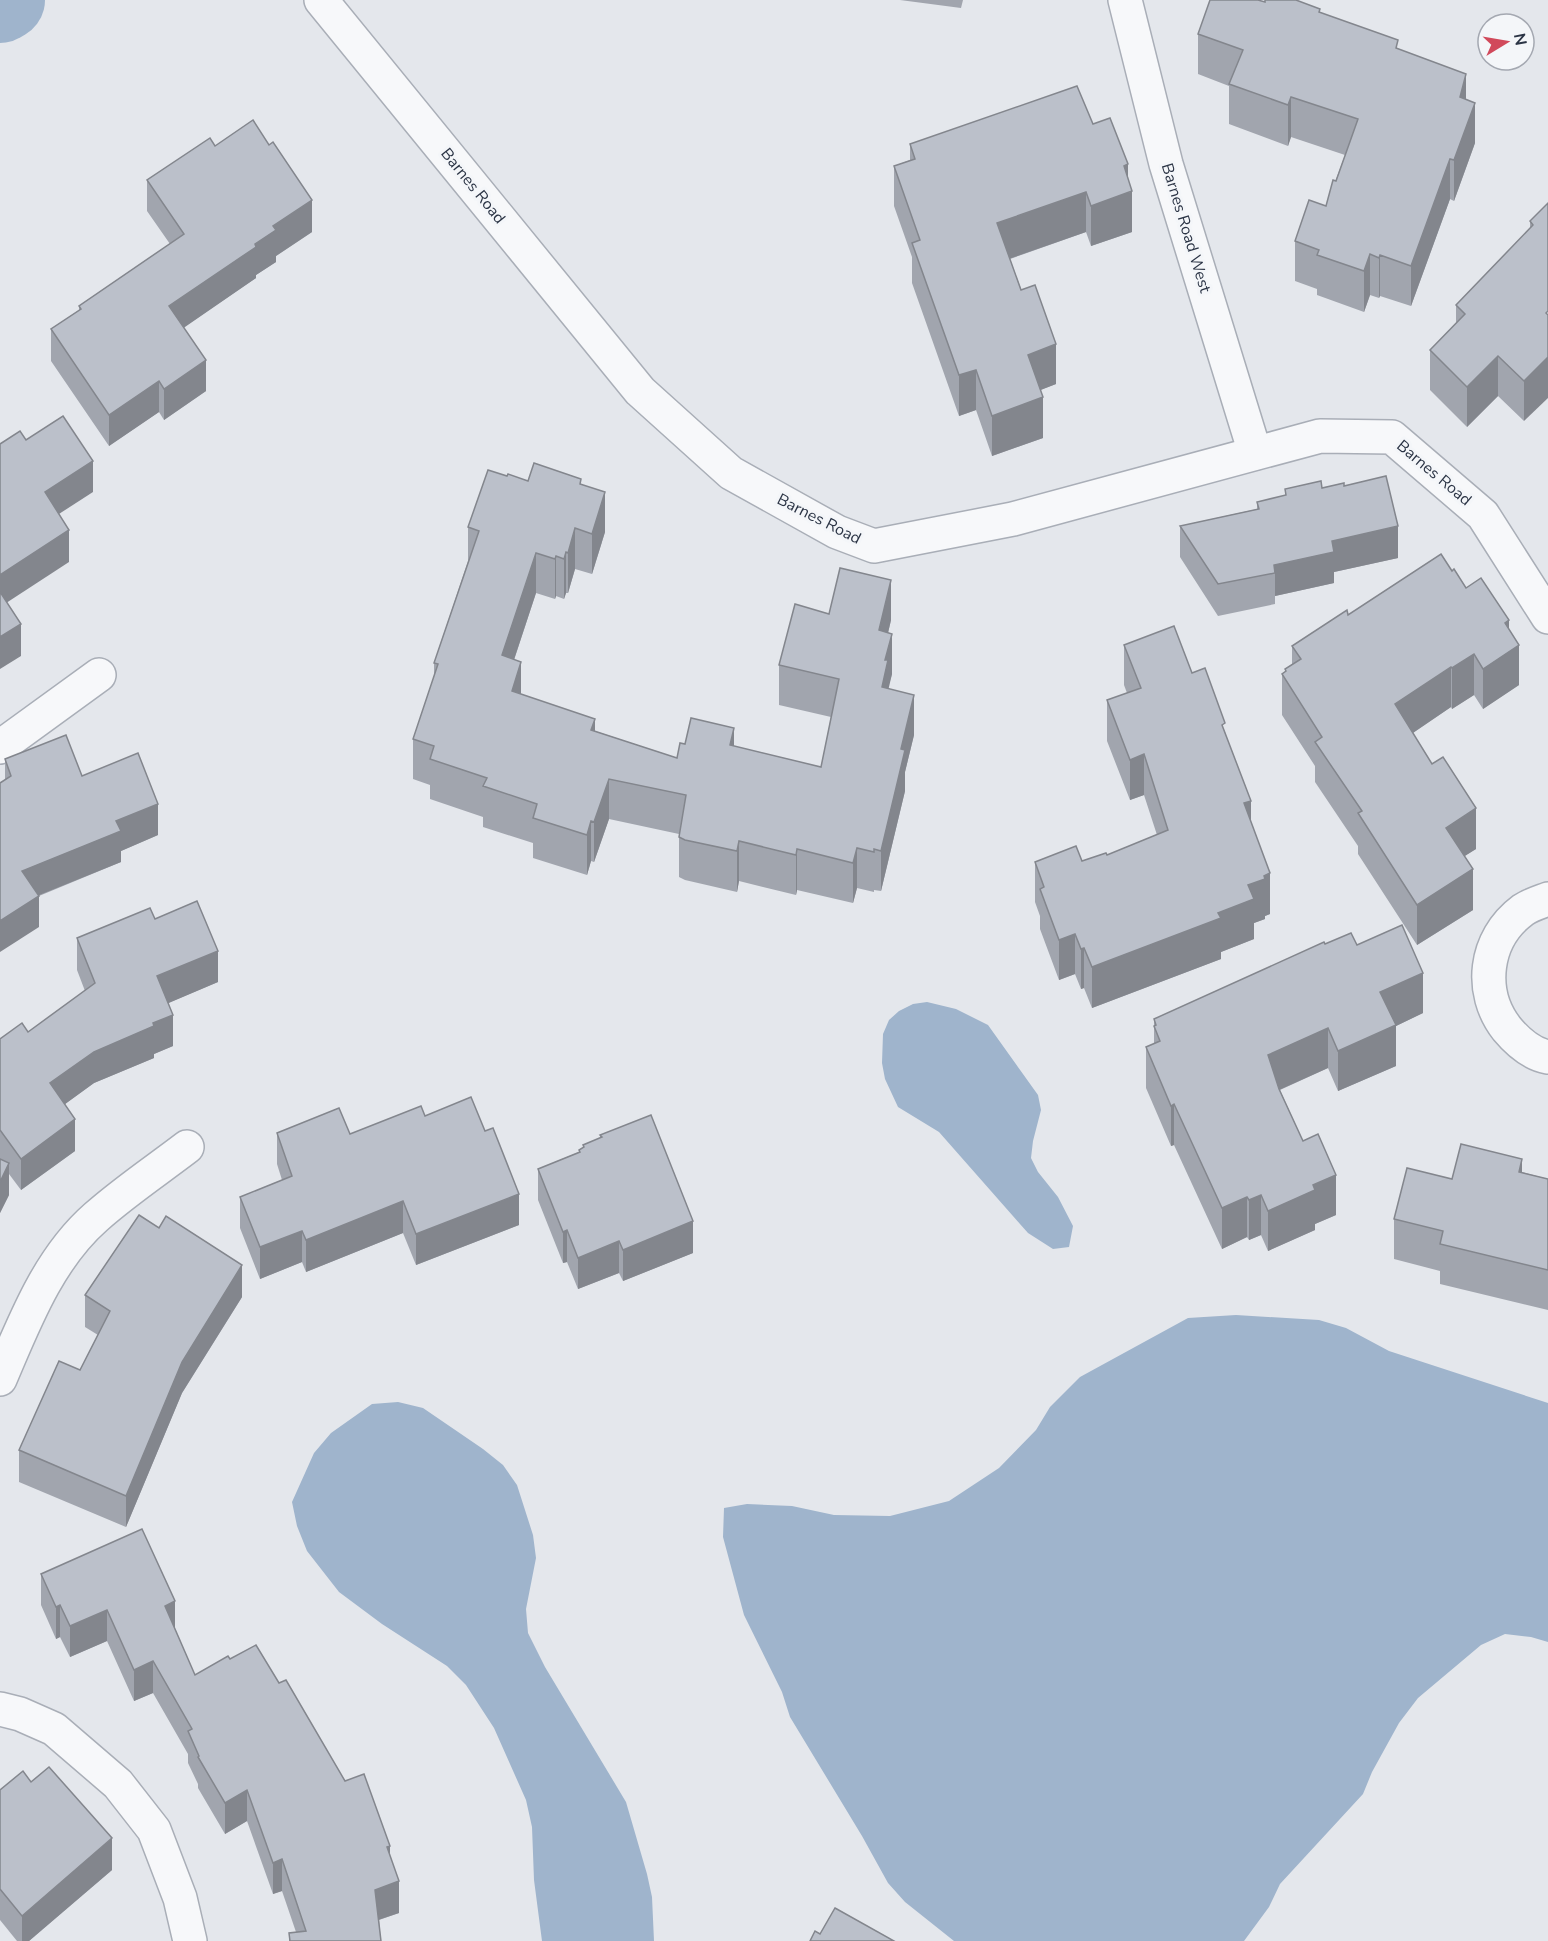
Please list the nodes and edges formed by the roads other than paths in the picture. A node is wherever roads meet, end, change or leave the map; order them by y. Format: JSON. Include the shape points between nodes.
{"nodes":[{"id":1,"x":321,"y":0,"type":"edge"},
{"id":2,"x":1125,"y":0,"type":"edge"},
{"id":3,"x":1255,"y":453,"type":"junction"},
{"id":4,"x":1548,"y":617,"type":"edge"},
{"id":5,"x":99,"y":675,"type":"dead end"},
{"id":6,"x":0,"y":747,"type":"edge"},
{"id":7,"x":1548,"y":898,"type":"edge"},
{"id":8,"x":1548,"y":1057,"type":"edge"},
{"id":9,"x":187,"y":1147,"type":"dead end"},
{"id":10,"x":0,"y":1379,"type":"edge"},
{"id":11,"x":0,"y":1709,"type":"edge"},
{"id":12,"x":190,"y":1941,"type":"edge"}],
"edges":[{"from":1,"to":3,"type":"street","name":"Barnes Road","via":[[640,391],[731,473],[837,532],[874,546],[1013,519]]},
{"from":2,"to":3,"type":"street","name":"Barnes Road West","via":[[1166,164]]},
{"from":3,"to":4,"type":"street","name":"Barnes Road","via":[[1320,436],[1392,437],[1483,514]]},
{"from":5,"to":6,"type":"street"},
{"from":7,"to":8,"type":"street","via":[[1523,909],[1502,931],[1490,959],[1488,989],[1498,1017],[1517,1041]]},
{"from":9,"to":10,"type":"street","via":[[94,1218],[62,1256],[31,1308]]},
{"from":11,"to":12,"type":"street","via":[[54,1729],[118,1784],[154,1830],[180,1898]]}]}
